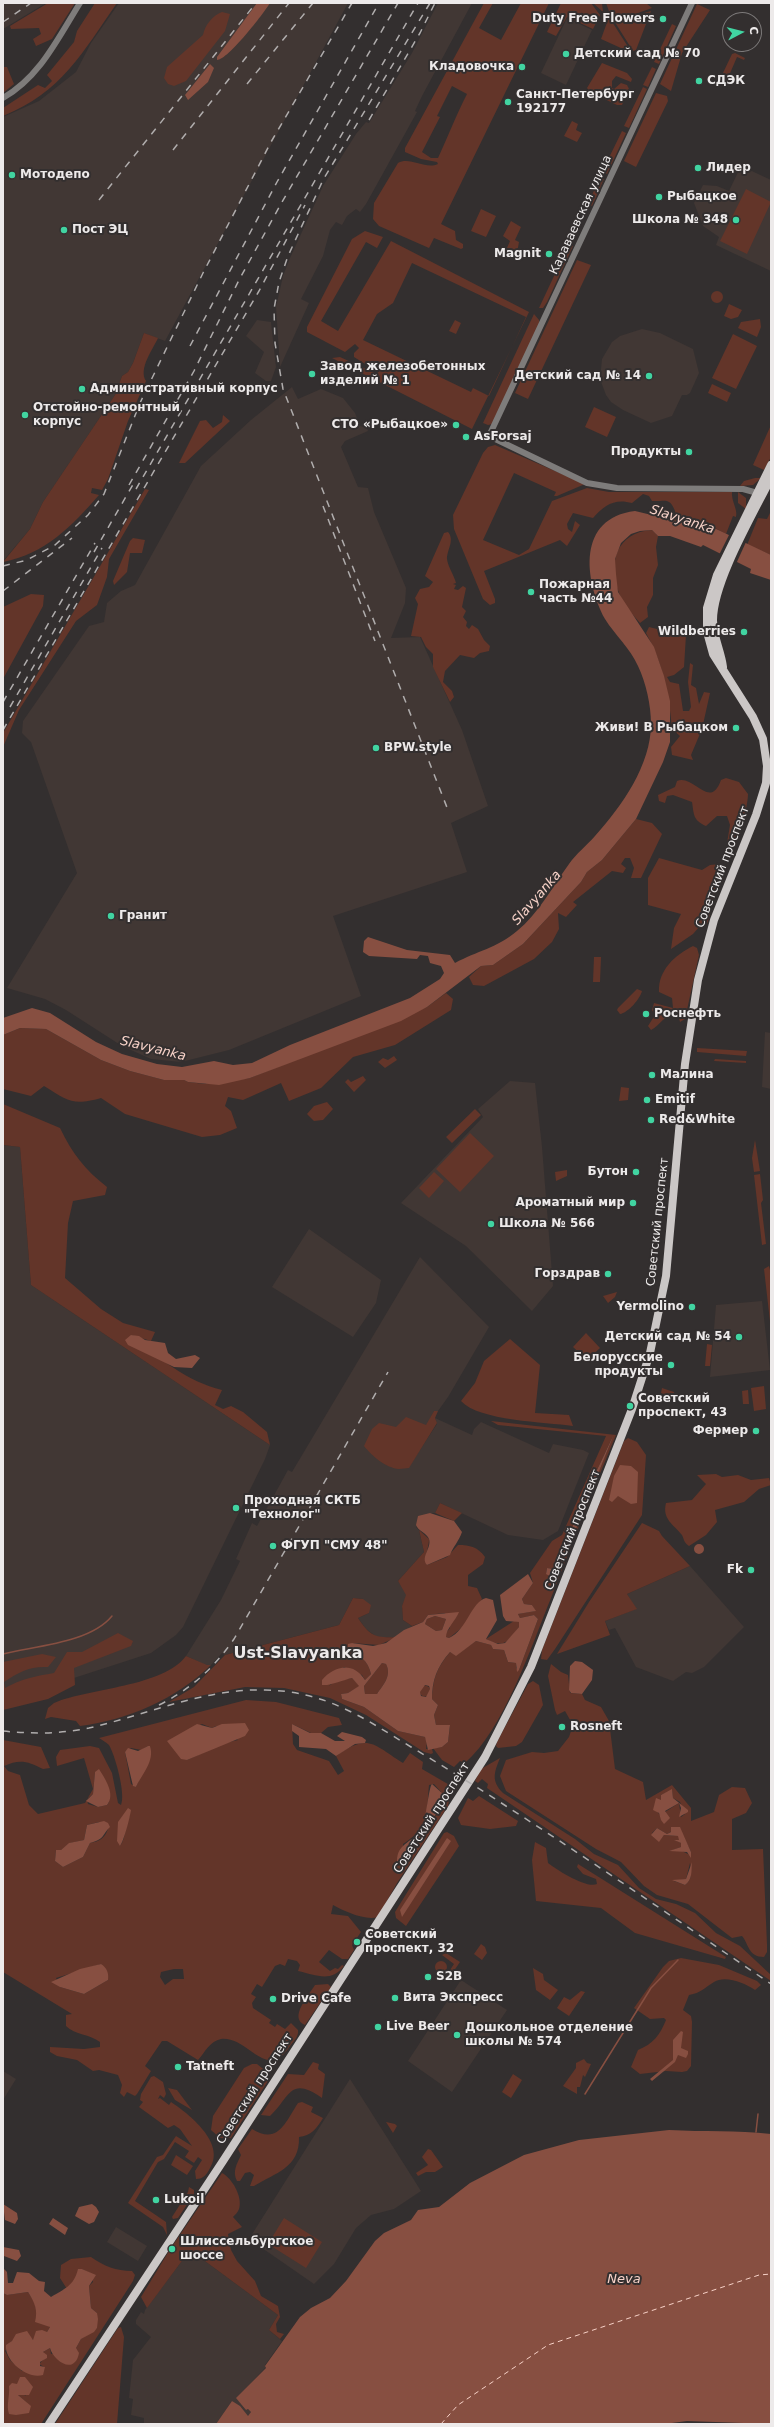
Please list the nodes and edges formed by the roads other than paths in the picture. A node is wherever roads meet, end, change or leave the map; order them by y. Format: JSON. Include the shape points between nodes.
{"nodes":[{"id":1,"x":80,"y":3,"type":"edge"},
{"id":2,"x":692,"y":3,"type":"edge"},
{"id":3,"x":3,"y":98,"type":"edge"},
{"id":4,"x":771,"y":465,"type":"edge"},
{"id":5,"x":771,"y":478,"type":"edge"},
{"id":6,"x":760,"y":493,"type":"junction"},
{"id":7,"x":49,"y":2424,"type":"edge"}],
"edges":[{"from":1,"to":3,"type":"street","via":[[42,64],[21,86]]},
{"from":2,"to":6,"type":"street","name":"Караваевская улица","via":[[489,436],[597,486],[743,489]]},
{"from":4,"to":6,"type":"main road"},
{"from":5,"to":6,"type":"main road"},
{"from":6,"to":7,"type":"main road","name":"Советский проспект","via":[[710,596],[706,620],[709,643],[718,665],[724,670],[759,728],[765,752],[766,783],[756,815],[714,920],[697,986],[685,1064],[666,1276],[650,1353],[632,1409],[532,1667],[485,1757]]}]}
